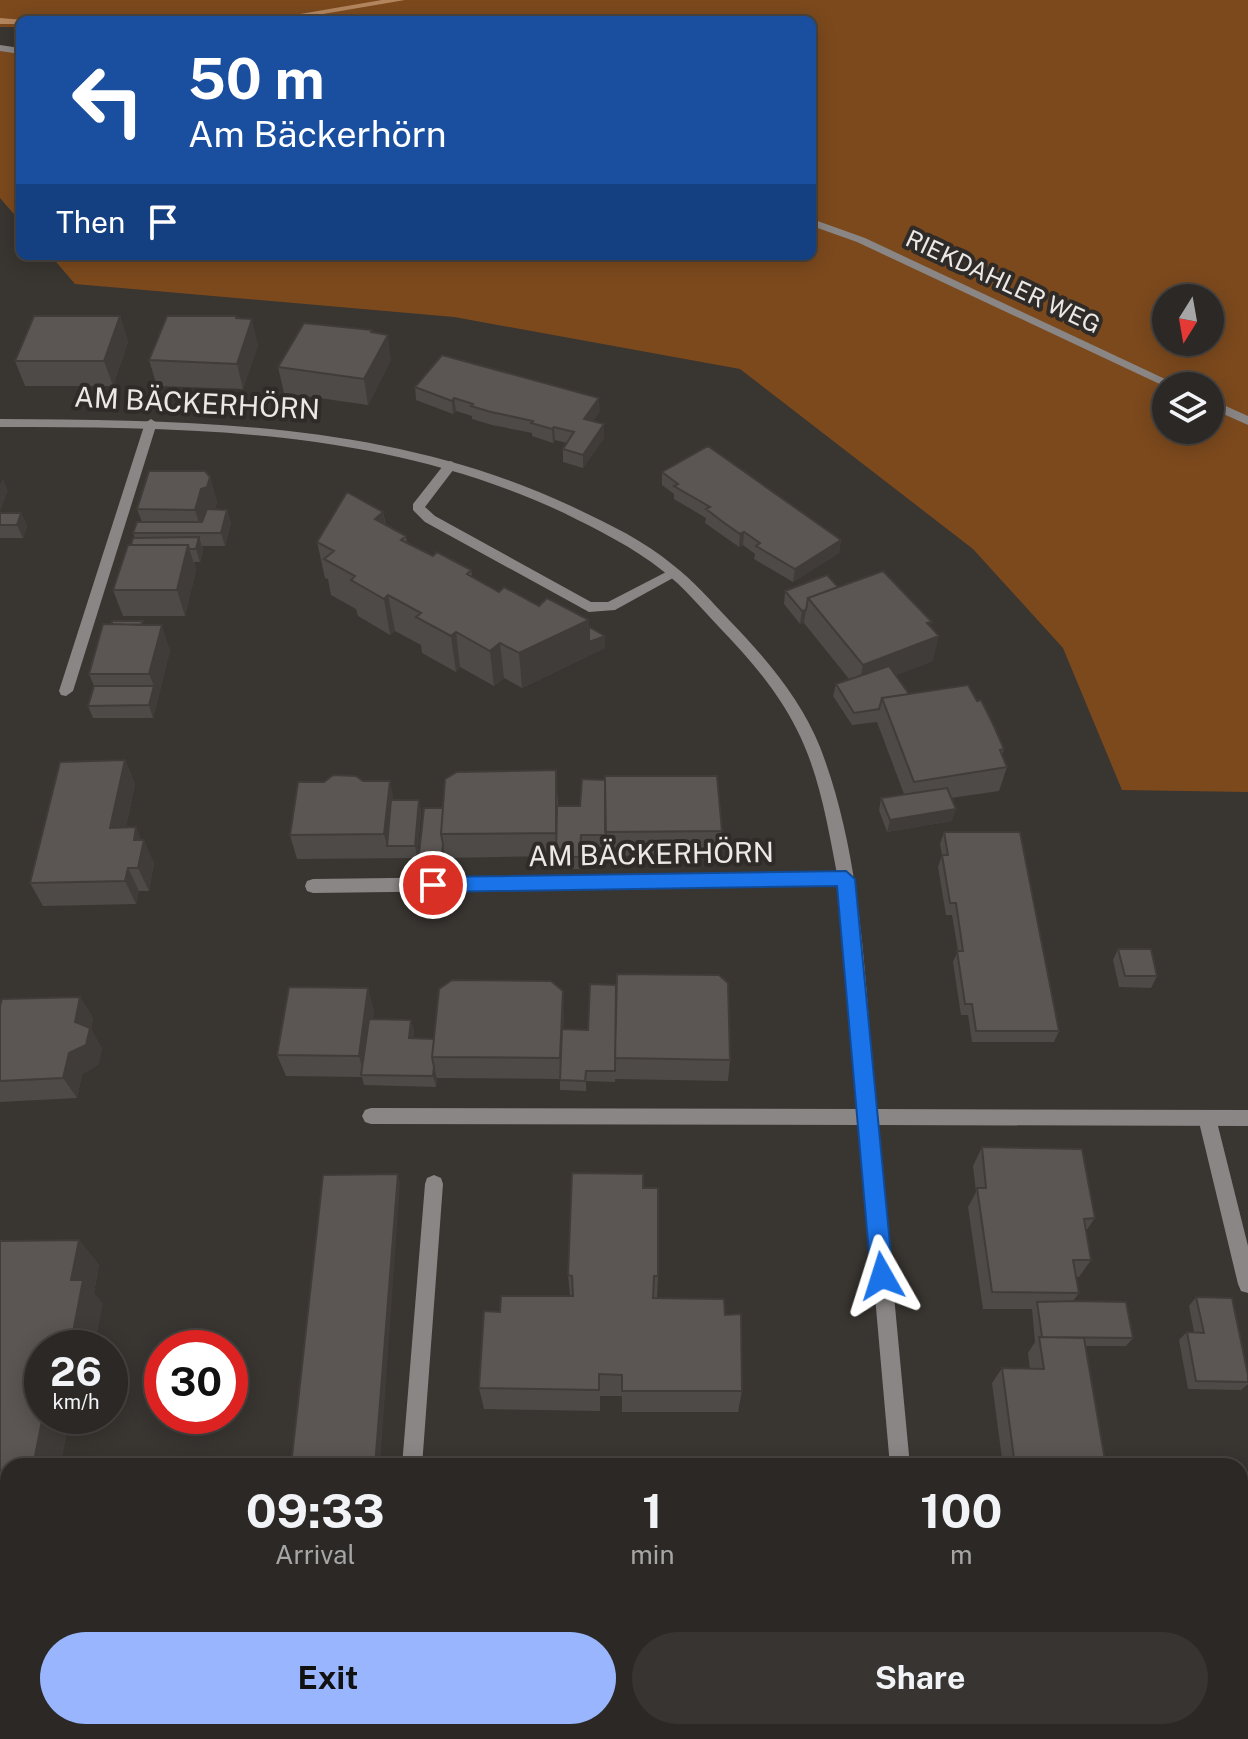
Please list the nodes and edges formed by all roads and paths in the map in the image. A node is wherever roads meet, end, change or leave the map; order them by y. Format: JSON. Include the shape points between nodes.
{"nodes":[{"id":1,"x":816,"y":223,"type":"edge"},
{"id":2,"x":1152,"y":376,"type":"edge"},
{"id":3,"x":1224,"y":410,"type":"edge"},
{"id":4,"x":1248,"y":421,"type":"edge"},
{"id":5,"x":0,"y":423,"type":"edge"},
{"id":6,"x":151,"y":423,"type":"junction"},
{"id":7,"x":451,"y":465,"type":"junction"},
{"id":8,"x":675,"y":573,"type":"junction"},
{"id":9,"x":66,"y":691,"type":"dead end"},
{"id":10,"x":846,"y":879,"type":"junction"},
{"id":11,"x":313,"y":886,"type":"dead end"},
{"id":12,"x":371,"y":1116,"type":"dead end"},
{"id":13,"x":866,"y":1117,"type":"junction"},
{"id":14,"x":1207,"y":1118,"type":"junction"},
{"id":15,"x":1248,"y":1118,"type":"edge"},
{"id":16,"x":434,"y":1184,"type":"dead end"},
{"id":17,"x":1248,"y":1284,"type":"edge"},
{"id":18,"x":413,"y":1458,"type":"edge"},
{"id":19,"x":899,"y":1458,"type":"edge"}],
"edges":[{"from":1,"to":2,"type":"street","name":"RIEKDAHLER WEG"},
{"from":3,"to":4,"type":"street"},
{"from":5,"to":6,"type":"street","name":"AM BÄCKERHÖRN"},
{"from":6,"to":7,"type":"street","name":"AM BÄCKERHÖRN","via":[[268,429],[368,444]]},
{"from":6,"to":9,"type":"street"},
{"from":7,"to":8,"type":"street","name":"AM BÄCKERHÖRN","via":[[571,510]]},
{"from":7,"to":8,"type":"street","via":[[418,507],[430,519],[589,607],[610,607]]},
{"from":8,"to":10,"type":"street","name":"AM BÄCKERHÖRN","via":[[759,658],[810,742],[832,806]]},
{"from":10,"to":11,"type":"street","name":"AM BÄCKERHÖRN"},
{"from":10,"to":13,"type":"street","name":"AM BÄCKERHÖRN"},
{"from":12,"to":13,"type":"street"},
{"from":13,"to":14,"type":"street"},
{"from":13,"to":19,"type":"street","name":"AM BÄCKERHÖRN"},
{"from":14,"to":15,"type":"street"},
{"from":14,"to":17,"type":"street"},
{"from":16,"to":18,"type":"street"}]}
